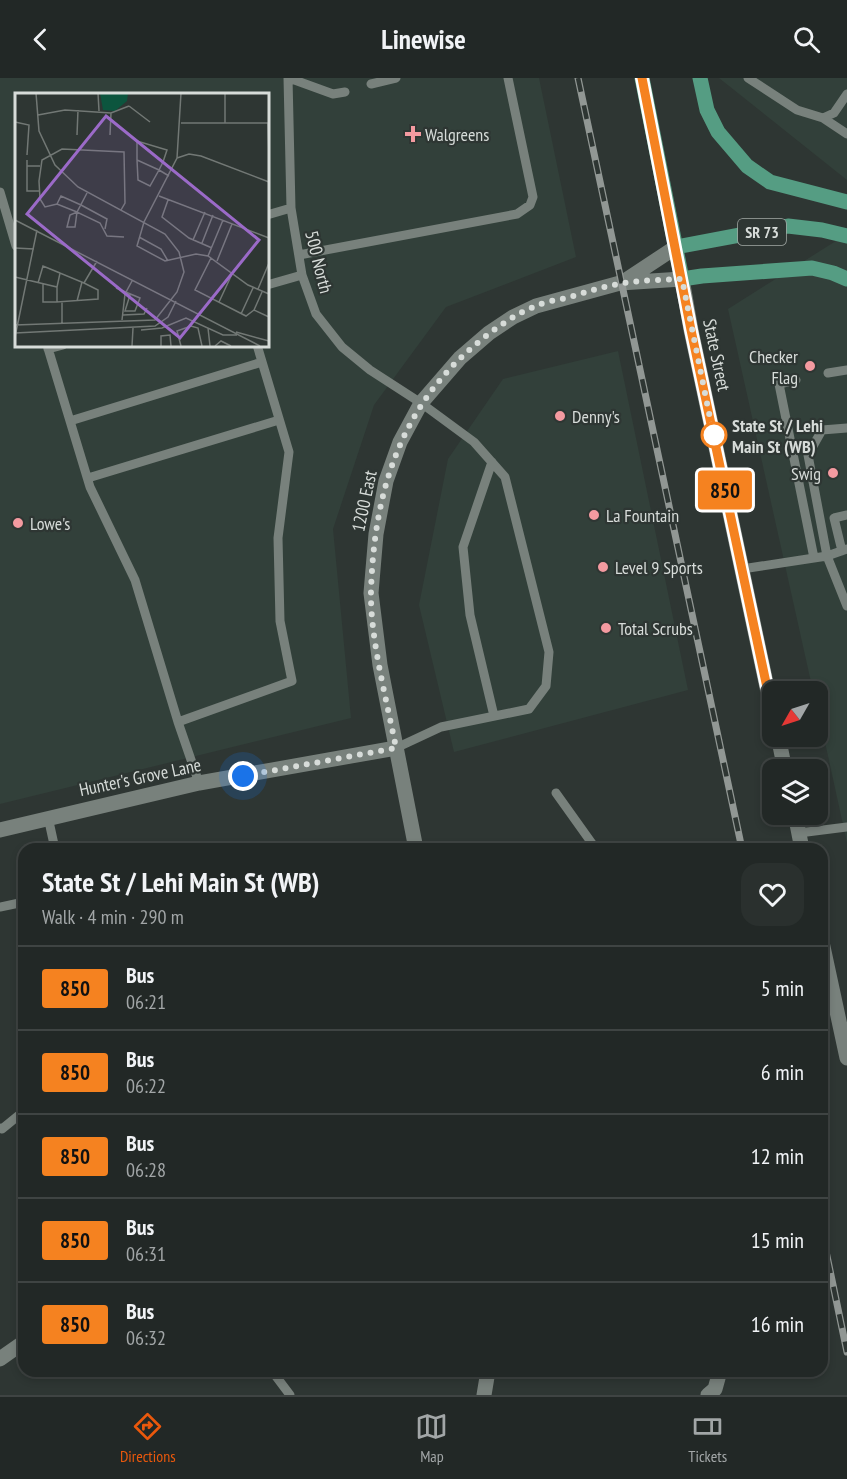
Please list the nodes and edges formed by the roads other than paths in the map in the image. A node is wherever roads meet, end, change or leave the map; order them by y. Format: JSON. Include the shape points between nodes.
{"nodes":[{"id":1,"x":288,"y":78,"type":"edge"},
{"id":2,"x":396,"y":78,"type":"edge"},
{"id":3,"x":508,"y":78,"type":"edge"},
{"id":4,"x":642,"y":78,"type":"edge"},
{"id":5,"x":700,"y":78,"type":"edge"},
{"id":6,"x":748,"y":78,"type":"edge"},
{"id":7,"x":371,"y":84,"type":"dead end"},
{"id":8,"x":345,"y":92,"type":"dead end"},
{"id":9,"x":847,"y":94,"type":"edge"},
{"id":10,"x":824,"y":118,"type":"junction"},
{"id":11,"x":847,"y":134,"type":"edge"},
{"id":12,"x":0,"y":192,"type":"edge"},
{"id":13,"x":847,"y":202,"type":"edge"},
{"id":14,"x":291,"y":208,"type":"junction"},
{"id":15,"x":268,"y":215,"type":"edge"},
{"id":16,"x":847,"y":236,"type":"edge"},
{"id":17,"x":15,"y":243,"type":"edge"},
{"id":18,"x":676,"y":247,"type":"junction"},
{"id":19,"x":298,"y":255,"type":"junction"},
{"id":20,"x":302,"y":275,"type":"junction"},
{"id":21,"x":682,"y":279,"type":"junction"},
{"id":22,"x":847,"y":279,"type":"edge"},
{"id":23,"x":620,"y":283,"type":"junction"},
{"id":24,"x":268,"y":285,"type":"edge"},
{"id":25,"x":257,"y":346,"type":"edge"},
{"id":26,"x":47,"y":347,"type":"edge"},
{"id":27,"x":262,"y":362,"type":"junction"},
{"id":28,"x":847,"y":370,"type":"edge"},
{"id":29,"x":828,"y":373,"type":"dead end"},
{"id":30,"x":796,"y":380,"type":"dead end"},
{"id":31,"x":421,"y":403,"type":"junction"},
{"id":32,"x":70,"y":420,"type":"junction"},
{"id":33,"x":279,"y":420,"type":"junction"},
{"id":34,"x":847,"y":428,"type":"edge"},
{"id":35,"x":492,"y":462,"type":"junction"},
{"id":36,"x":88,"y":478,"type":"junction"},
{"id":37,"x":847,"y":515,"type":"edge"},
{"id":38,"x":845,"y":550,"type":"edge"},
{"id":39,"x":827,"y":556,"type":"junction"},
{"id":40,"x":814,"y":558,"type":"junction"},
{"id":41,"x":742,"y":570,"type":"junction"},
{"id":42,"x":847,"y":606,"type":"edge"},
{"id":43,"x":766,"y":681,"type":"edge"},
{"id":44,"x":494,"y":716,"type":"junction"},
{"id":45,"x":178,"y":722,"type":"junction"},
{"id":46,"x":396,"y":748,"type":"junction"},
{"id":47,"x":199,"y":783,"type":"junction"},
{"id":48,"x":556,"y":793,"type":"dead end"},
{"id":49,"x":48,"y":817,"type":"junction"},
{"id":50,"x":797,"y":825,"type":"edge"},
{"id":51,"x":847,"y":827,"type":"edge"},
{"id":52,"x":0,"y":830,"type":"edge"},
{"id":53,"x":799,"y":833,"type":"junction"},
{"id":54,"x":54,"y":843,"type":"edge"},
{"id":55,"x":415,"y":843,"type":"edge"},
{"id":56,"x":592,"y":843,"type":"edge"},
{"id":57,"x":801,"y":843,"type":"edge"},
{"id":58,"x":18,"y":903,"type":"edge"},
{"id":59,"x":0,"y":907,"type":"edge"},
{"id":60,"x":828,"y":970,"type":"edge"},
{"id":61,"x":847,"y":1058,"type":"edge"},
{"id":62,"x":18,"y":1116,"type":"edge"},
{"id":63,"x":0,"y":1128,"type":"edge"},
{"id":64,"x":18,"y":1346,"type":"edge"},
{"id":65,"x":0,"y":1359,"type":"edge"},
{"id":66,"x":276,"y":1377,"type":"edge"},
{"id":67,"x":487,"y":1377,"type":"edge"},
{"id":68,"x":718,"y":1377,"type":"edge"},
{"id":69,"x":290,"y":1395,"type":"edge"},
{"id":70,"x":484,"y":1395,"type":"edge"},
{"id":71,"x":708,"y":1395,"type":"edge"}],
"edges":[{"from":1,"to":8,"type":"lane","via":[[333,94]]},
{"from":1,"to":14,"type":"lane","name":"500 North"},
{"from":2,"to":7,"type":"lane"},
{"from":3,"to":19,"type":"lane","via":[[533,197],[525,210]]},
{"from":4,"to":18,"type":"main road","name":"State Street"},
{"from":5,"to":13,"type":"main road","via":[[707,110],[718,132],[747,166],[770,182]]},
{"from":6,"to":10,"type":"lane","via":[[797,110]]},
{"from":9,"to":10,"type":"lane","via":[[834,113]]},
{"from":10,"to":11,"type":"lane"},
{"from":12,"to":17,"type":"lane"},
{"from":14,"to":15,"type":"lane"},
{"from":14,"to":19,"type":"lane","name":"500 North"},
{"from":16,"to":18,"type":"main road","number":"SR 73","via":[[788,226]]},
{"from":18,"to":21,"type":"main road","name":"State Street"},
{"from":18,"to":23,"type":"main road","name":"1200 East"},
{"from":19,"to":20,"type":"lane","name":"500 North"},
{"from":20,"to":24,"type":"lane"},
{"from":20,"to":31,"type":"lane","name":"500 North","via":[[316,314],[342,348]]},
{"from":21,"to":22,"type":"main road","number":"SR 73","via":[[812,268]]},
{"from":21,"to":23,"type":"main road","name":"1200 East"},
{"from":21,"to":41,"type":"main road","name":"State Street"},
{"from":23,"to":31,"type":"main road","name":"1200 East","via":[[536,306],[513,317],[460,358]]},
{"from":25,"to":27,"type":"lane"},
{"from":26,"to":32,"type":"lane"},
{"from":27,"to":32,"type":"lane"},
{"from":27,"to":33,"type":"lane"},
{"from":28,"to":29,"type":"lane"},
{"from":30,"to":40,"type":"lane","via":[[779,384]]},
{"from":31,"to":35,"type":"lane","name":"500 North","via":[[474,442]]},
{"from":31,"to":46,"type":"main road","name":"1200 East","via":[[400,442],[386,482],[371,593]]},
{"from":32,"to":36,"type":"lane"},
{"from":33,"to":36,"type":"lane"},
{"from":33,"to":45,"type":"lane","via":[[288,452],[278,538],[280,621],[292,681]]},
{"from":34,"to":39,"type":"lane","via":[[822,430],[808,455]]},
{"from":35,"to":44,"type":"lane","via":[[463,547],[470,615]]},
{"from":35,"to":44,"type":"lane","name":"500 North","via":[[506,477],[549,652],[546,686],[529,709]]},
{"from":36,"to":45,"type":"lane","via":[[135,580]]},
{"from":37,"to":38,"type":"lane","via":[[834,518]]},
{"from":38,"to":39,"type":"lane"},
{"from":39,"to":40,"type":"lane"},
{"from":39,"to":42,"type":"lane"},
{"from":40,"to":41,"type":"lane"},
{"from":41,"to":43,"type":"main road","name":"State Street"},
{"from":44,"to":46,"type":"lane","name":"500 North","via":[[441,727]]},
{"from":45,"to":47,"type":"lane"},
{"from":46,"to":47,"type":"main road","name":"Hunter's Grove Lane"},
{"from":46,"to":55,"type":"main road","name":"1200 East"},
{"from":47,"to":49,"type":"main road","name":"Hunter's Grove Lane"},
{"from":48,"to":56,"type":"lane"},
{"from":49,"to":52,"type":"main road","name":"Hunter's Grove Lane"},
{"from":49,"to":54,"type":"lane"},
{"from":50,"to":53,"type":"main road"},
{"from":51,"to":53,"type":"lane"},
{"from":53,"to":57,"type":"main road"},
{"from":58,"to":59,"type":"lane"},
{"from":60,"to":61,"type":"main road"},
{"from":62,"to":63,"type":"lane"},
{"from":64,"to":65,"type":"main road"},
{"from":66,"to":69,"type":"lane"},
{"from":67,"to":70,"type":"main road"},
{"from":68,"to":71,"type":"main road","via":[[715,1389]]}]}
